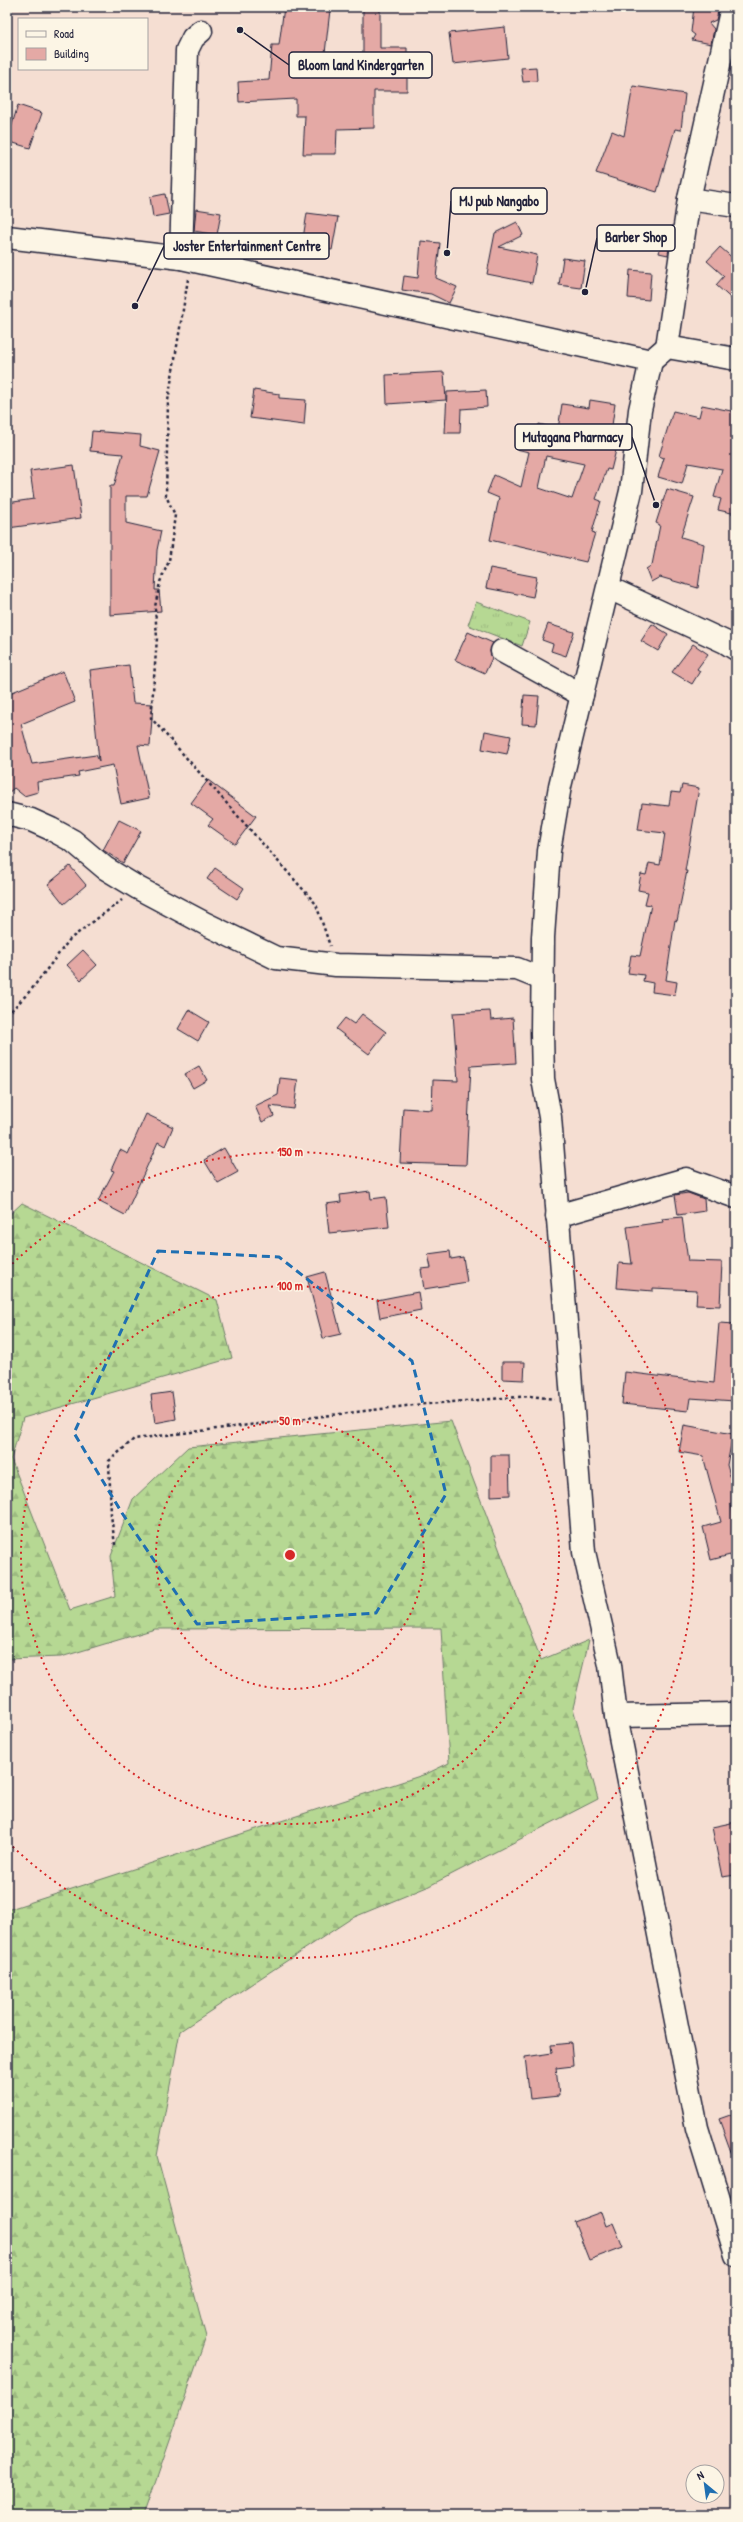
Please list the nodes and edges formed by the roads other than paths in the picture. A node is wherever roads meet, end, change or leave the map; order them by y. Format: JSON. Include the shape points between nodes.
{"nodes":[{"id":1,"x":732,"y":7,"type":"edge"},
{"id":2,"x":201,"y":31,"type":"dead end"},
{"id":3,"x":689,"y":199,"type":"junction"},
{"id":4,"x":736,"y":206,"type":"edge"},
{"id":5,"x":7,"y":236,"type":"edge"},
{"id":6,"x":186,"y":259,"type":"junction"},
{"id":7,"x":667,"y":347,"type":"junction"},
{"id":8,"x":736,"y":359,"type":"edge"},
{"id":9,"x":651,"y":361,"type":"junction"},
{"id":10,"x":609,"y":588,"type":"junction"},
{"id":11,"x":736,"y":649,"type":"edge"},
{"id":12,"x":502,"y":651,"type":"dead end"},
{"id":13,"x":582,"y":695,"type":"junction"},
{"id":14,"x":7,"y":814,"type":"edge"},
{"id":15,"x":542,"y":979,"type":"junction"},
{"id":16,"x":736,"y":1197,"type":"edge"},
{"id":17,"x":557,"y":1216,"type":"junction"},
{"id":18,"x":736,"y":1714,"type":"edge"},
{"id":19,"x":616,"y":1716,"type":"junction"},
{"id":20,"x":736,"y":2254,"type":"edge"}],
"edges":[{"from":1,"to":3,"type":"street"},
{"from":2,"to":6,"type":"street","via":[[193,38],[187,50]]},
{"from":3,"to":4,"type":"street"},
{"from":3,"to":7,"type":"street"},
{"from":5,"to":6,"type":"street"},
{"from":6,"to":9,"type":"street"},
{"from":7,"to":8,"type":"street"},
{"from":7,"to":9,"type":"street"},
{"from":9,"to":10,"type":"street","via":[[640,410],[631,491]]},
{"from":10,"to":11,"type":"street"},
{"from":10,"to":13,"type":"street"},
{"from":12,"to":13,"type":"street"},
{"from":13,"to":15,"type":"street","via":[[560,786],[549,851]]},
{"from":14,"to":15,"type":"street","via":[[31,820],[73,841],[105,868],[138,888],[276,958],[336,965],[517,969]]},
{"from":15,"to":17,"type":"street","via":[[543,1079],[550,1117]]},
{"from":16,"to":17,"type":"street","via":[[686,1179]]},
{"from":17,"to":19,"type":"street","via":[[584,1552],[610,1665]]},
{"from":18,"to":19,"type":"street"},
{"from":19,"to":20,"type":"street","via":[[697,2128]]}]}
